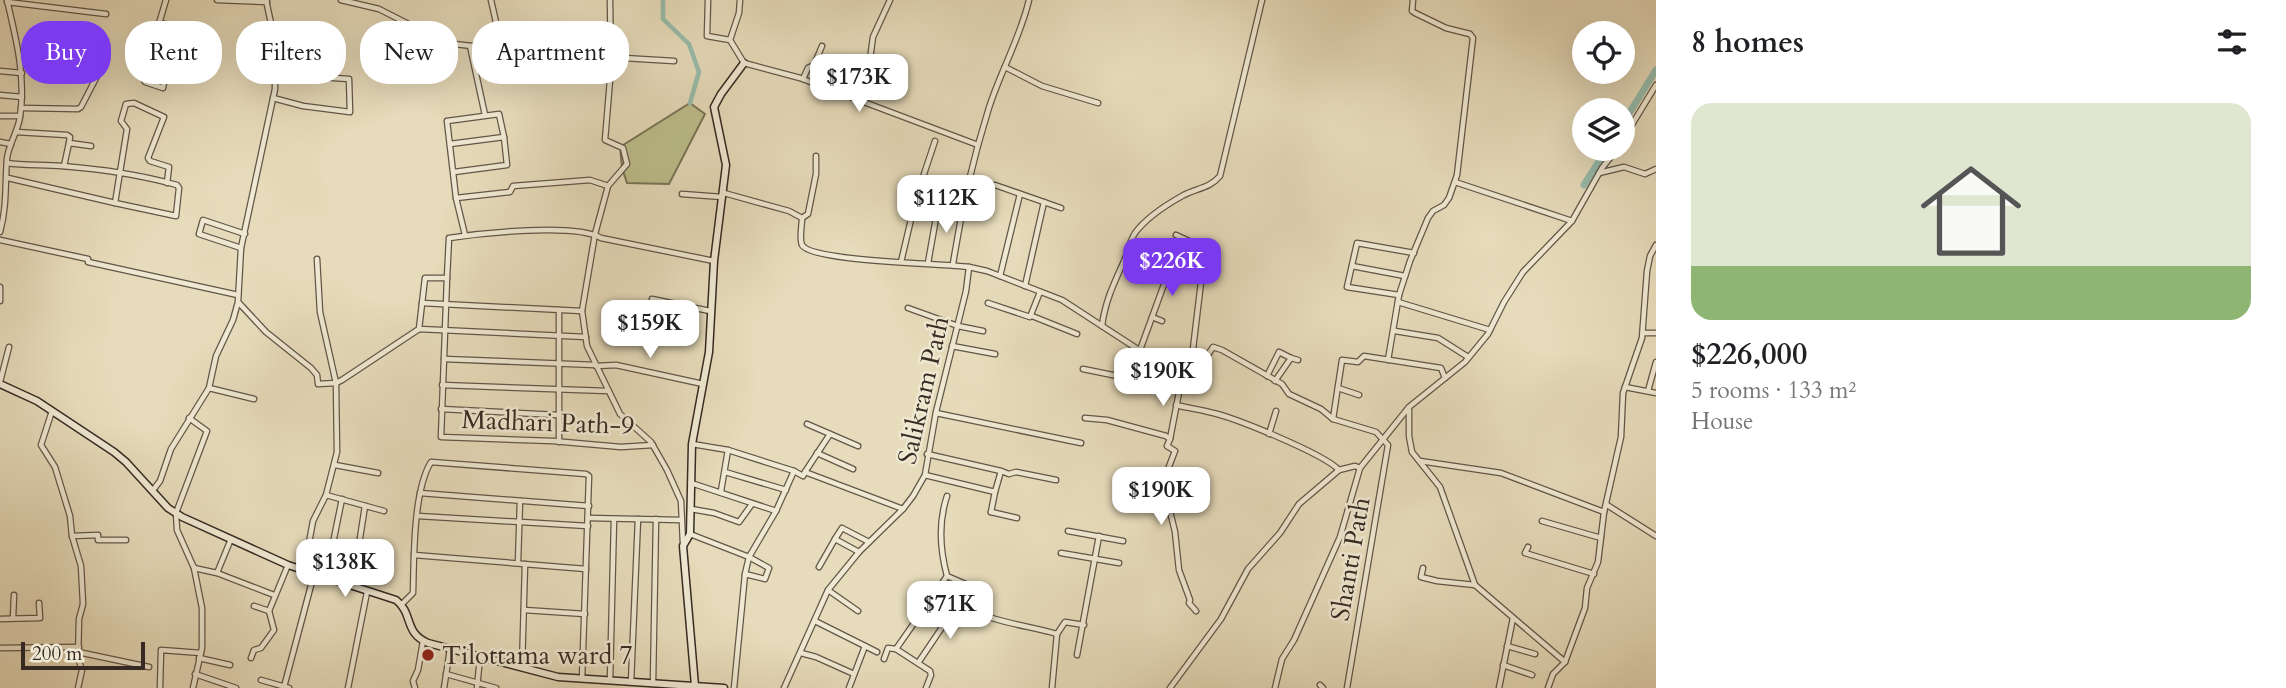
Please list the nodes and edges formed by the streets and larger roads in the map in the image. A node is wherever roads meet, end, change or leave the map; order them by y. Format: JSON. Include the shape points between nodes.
{"nodes":[{"id":1,"x":166,"y":0,"type":"edge"},
{"id":2,"x":218,"y":0,"type":"edge"},
{"id":3,"x":341,"y":0,"type":"edge"},
{"id":4,"x":491,"y":0,"type":"edge"},
{"id":5,"x":610,"y":0,"type":"edge"},
{"id":6,"x":708,"y":0,"type":"edge"},
{"id":7,"x":740,"y":0,"type":"edge"},
{"id":8,"x":890,"y":0,"type":"edge"},
{"id":9,"x":1029,"y":0,"type":"edge"},
{"id":10,"x":1262,"y":0,"type":"edge"},
{"id":11,"x":1413,"y":0,"type":"edge"},
{"id":12,"x":7,"y":1,"type":"edge"},
{"id":13,"x":267,"y":1,"type":"edge"},
{"id":14,"x":106,"y":14,"type":"dead end"},
{"id":15,"x":161,"y":21,"type":"edge"},
{"id":16,"x":271,"y":21,"type":"edge"},
{"id":17,"x":496,"y":21,"type":"edge"},
{"id":18,"x":611,"y":21,"type":"edge"},
{"id":19,"x":160,"y":23,"type":"joint"},
{"id":20,"x":730,"y":40,"type":"junction"},
{"id":21,"x":470,"y":46,"type":"joint"},
{"id":22,"x":822,"y":46,"type":"dead end"},
{"id":23,"x":818,"y":56,"type":"junction"},
{"id":24,"x":629,"y":57,"type":"edge"},
{"id":25,"x":674,"y":61,"type":"dead end"},
{"id":26,"x":21,"y":62,"type":"edge"},
{"id":27,"x":744,"y":63,"type":"junction"},
{"id":28,"x":846,"y":66,"type":"dead end"},
{"id":29,"x":1005,"y":67,"type":"junction"},
{"id":30,"x":0,"y":71,"type":"edge"},
{"id":31,"x":21,"y":73,"type":"edge"},
{"id":32,"x":346,"y":79,"type":"edge"},
{"id":33,"x":803,"y":79,"type":"junction"},
{"id":34,"x":22,"y":84,"type":"edge"},
{"id":35,"x":93,"y":84,"type":"edge"},
{"id":36,"x":275,"y":84,"type":"edge"},
{"id":37,"x":611,"y":84,"type":"edge"},
{"id":38,"x":1656,"y":85,"type":"edge"},
{"id":39,"x":0,"y":95,"type":"edge"},
{"id":40,"x":22,"y":97,"type":"junction"},
{"id":41,"x":273,"y":98,"type":"junction"},
{"id":42,"x":859,"y":101,"type":"junction"},
{"id":43,"x":1098,"y":103,"type":"dead end"},
{"id":44,"x":21,"y":108,"type":"junction"},
{"id":45,"x":485,"y":115,"type":"junction"},
{"id":46,"x":0,"y":116,"type":"edge"},
{"id":47,"x":20,"y":117,"type":"junction"},
{"id":48,"x":1635,"y":120,"type":"edge"},
{"id":49,"x":16,"y":132,"type":"junction"},
{"id":50,"x":504,"y":137,"type":"junction"},
{"id":51,"x":935,"y":141,"type":"dead end"},
{"id":52,"x":0,"y":142,"type":"edge"},
{"id":53,"x":69,"y":143,"type":"junction"},
{"id":54,"x":11,"y":144,"type":"junction"},
{"id":55,"x":450,"y":144,"type":"junction"},
{"id":56,"x":978,"y":145,"type":"junction"},
{"id":57,"x":91,"y":146,"type":"dead end"},
{"id":58,"x":816,"y":156,"type":"dead end"},
{"id":59,"x":1608,"y":161,"type":"edge"},
{"id":60,"x":7,"y":163,"type":"junction"},
{"id":61,"x":64,"y":166,"type":"junction"},
{"id":62,"x":1656,"y":169,"type":"edge"},
{"id":63,"x":454,"y":172,"type":"junction"},
{"id":64,"x":1599,"y":173,"type":"junction"},
{"id":65,"x":119,"y":174,"type":"junction"},
{"id":66,"x":8,"y":178,"type":"junction"},
{"id":67,"x":1455,"y":182,"type":"junction"},
{"id":68,"x":167,"y":183,"type":"junction"},
{"id":69,"x":608,"y":186,"type":"junction"},
{"id":70,"x":995,"y":186,"type":"dead end"},
{"id":71,"x":682,"y":194,"type":"dead end"},
{"id":72,"x":1020,"y":194,"type":"junction"},
{"id":73,"x":724,"y":195,"type":"junction"},
{"id":74,"x":456,"y":198,"type":"junction"},
{"id":75,"x":939,"y":201,"type":"dead end"},
{"id":76,"x":1044,"y":202,"type":"junction"},
{"id":77,"x":115,"y":203,"type":"junction"},
{"id":78,"x":1060,"y":208,"type":"dead end"},
{"id":79,"x":802,"y":218,"type":"junction"},
{"id":80,"x":1572,"y":221,"type":"junction"},
{"id":81,"x":0,"y":232,"type":"edge"},
{"id":82,"x":245,"y":233,"type":"junction"},
{"id":83,"x":595,"y":234,"type":"junction"},
{"id":84,"x":465,"y":235,"type":"junction"},
{"id":85,"x":0,"y":240,"type":"edge"},
{"id":86,"x":1189,"y":242,"type":"dead end"},
{"id":87,"x":1656,"y":244,"type":"edge"},
{"id":88,"x":243,"y":247,"type":"junction"},
{"id":89,"x":1413,"y":253,"type":"junction"},
{"id":90,"x":1653,"y":257,"type":"edge"},
{"id":91,"x":317,"y":259,"type":"dead end"},
{"id":92,"x":714,"y":261,"type":"junction"},
{"id":93,"x":901,"y":261,"type":"junction"},
{"id":94,"x":1172,"y":261,"type":"junction"},
{"id":95,"x":928,"y":263,"type":"junction"},
{"id":96,"x":953,"y":264,"type":"junction"},
{"id":97,"x":1352,"y":266,"type":"junction"},
{"id":98,"x":969,"y":267,"type":"junction"},
{"id":99,"x":1000,"y":276,"type":"junction"},
{"id":100,"x":1405,"y":276,"type":"junction"},
{"id":101,"x":447,"y":278,"type":"junction"},
{"id":102,"x":1025,"y":286,"type":"junction"},
{"id":103,"x":0,"y":287,"type":"edge"},
{"id":104,"x":1040,"y":292,"type":"junction"},
{"id":105,"x":238,"y":295,"type":"junction"},
{"id":106,"x":1399,"y":295,"type":"junction"},
{"id":107,"x":653,"y":299,"type":"dead end"},
{"id":108,"x":0,"y":301,"type":"edge"},
{"id":109,"x":238,"y":302,"type":"junction"},
{"id":110,"x":1398,"y":302,"type":"junction"},
{"id":111,"x":422,"y":303,"type":"junction"},
{"id":112,"x":988,"y":303,"type":"dead end"},
{"id":113,"x":446,"y":304,"type":"junction"},
{"id":114,"x":908,"y":308,"type":"dead end"},
{"id":115,"x":559,"y":310,"type":"junction"},
{"id":116,"x":582,"y":311,"type":"junction"},
{"id":117,"x":709,"y":311,"type":"junction"},
{"id":118,"x":1032,"y":317,"type":"junction"},
{"id":119,"x":1152,"y":317,"type":"junction"},
{"id":120,"x":1162,"y":321,"type":"dead end"},
{"id":121,"x":958,"y":326,"type":"junction"},
{"id":122,"x":1102,"y":327,"type":"junction"},
{"id":123,"x":419,"y":329,"type":"junction"},
{"id":124,"x":445,"y":330,"type":"junction"},
{"id":125,"x":1490,"y":330,"type":"junction"},
{"id":126,"x":983,"y":331,"type":"dead end"},
{"id":127,"x":1395,"y":331,"type":"junction"},
{"id":128,"x":1643,"y":332,"type":"junction"},
{"id":129,"x":1656,"y":333,"type":"edge"},
{"id":130,"x":1077,"y":334,"type":"dead end"},
{"id":131,"x":559,"y":337,"type":"junction"},
{"id":132,"x":586,"y":337,"type":"junction"},
{"id":133,"x":952,"y":346,"type":"junction"},
{"id":134,"x":9,"y":347,"type":"dead end"},
{"id":135,"x":1140,"y":350,"type":"junction"},
{"id":136,"x":995,"y":354,"type":"dead end"},
{"id":137,"x":1192,"y":357,"type":"junction"},
{"id":138,"x":1468,"y":357,"type":"junction"},
{"id":139,"x":1291,"y":358,"type":"junction"},
{"id":140,"x":444,"y":359,"type":"junction"},
{"id":141,"x":1150,"y":360,"type":"junction"},
{"id":142,"x":1298,"y":360,"type":"dead end"},
{"id":143,"x":1388,"y":360,"type":"junction"},
{"id":144,"x":1656,"y":362,"type":"edge"},
{"id":145,"x":560,"y":363,"type":"junction"},
{"id":146,"x":595,"y":366,"type":"junction"},
{"id":147,"x":1083,"y":369,"type":"dead end"},
{"id":148,"x":1267,"y":376,"type":"junction"},
{"id":149,"x":1445,"y":378,"type":"junction"},
{"id":150,"x":1276,"y":381,"type":"junction"},
{"id":151,"x":1181,"y":382,"type":"junction"},
{"id":152,"x":0,"y":383,"type":"edge"},
{"id":153,"x":335,"y":383,"type":"junction"},
{"id":154,"x":703,"y":384,"type":"junction"},
{"id":155,"x":442,"y":385,"type":"junction"},
{"id":156,"x":1625,"y":387,"type":"junction"},
{"id":157,"x":209,"y":388,"type":"junction"},
{"id":158,"x":1338,"y":388,"type":"junction"},
{"id":159,"x":560,"y":390,"type":"junction"},
{"id":160,"x":609,"y":391,"type":"junction"},
{"id":161,"x":1648,"y":391,"type":"junction"},
{"id":162,"x":1656,"y":393,"type":"edge"},
{"id":163,"x":1359,"y":395,"type":"dead end"},
{"id":164,"x":254,"y":399,"type":"dead end"},
{"id":165,"x":1176,"y":405,"type":"junction"},
{"id":166,"x":1409,"y":407,"type":"junction"},
{"id":167,"x":441,"y":410,"type":"junction"},
{"id":168,"x":52,"y":411,"type":"junction"},
{"id":169,"x":1276,"y":411,"type":"dead end"},
{"id":170,"x":936,"y":413,"type":"junction"},
{"id":171,"x":558,"y":415,"type":"junction"},
{"id":172,"x":189,"y":418,"type":"junction"},
{"id":173,"x":1085,"y":418,"type":"dead end"},
{"id":174,"x":1333,"y":419,"type":"junction"},
{"id":175,"x":807,"y":424,"type":"dead end"},
{"id":176,"x":830,"y":434,"type":"junction"},
{"id":177,"x":1269,"y":434,"type":"junction"},
{"id":178,"x":1383,"y":438,"type":"junction"},
{"id":179,"x":1170,"y":439,"type":"junction"},
{"id":180,"x":559,"y":442,"type":"junction"},
{"id":181,"x":1081,"y":443,"type":"dead end"},
{"id":182,"x":692,"y":444,"type":"junction"},
{"id":183,"x":654,"y":445,"type":"junction"},
{"id":184,"x":858,"y":446,"type":"dead end"},
{"id":185,"x":728,"y":450,"type":"junction"},
{"id":186,"x":817,"y":453,"type":"junction"},
{"id":187,"x":927,"y":454,"type":"junction"},
{"id":188,"x":1419,"y":461,"type":"junction"},
{"id":189,"x":335,"y":465,"type":"junction"},
{"id":190,"x":1360,"y":468,"type":"junction"},
{"id":191,"x":853,"y":469,"type":"dead end"},
{"id":192,"x":1339,"y":470,"type":"junction"},
{"id":193,"x":794,"y":471,"type":"junction"},
{"id":194,"x":1001,"y":471,"type":"junction"},
{"id":195,"x":724,"y":472,"type":"junction"},
{"id":196,"x":805,"y":472,"type":"junction"},
{"id":197,"x":378,"y":473,"type":"dead end"},
{"id":198,"x":925,"y":475,"type":"junction"},
{"id":199,"x":1056,"y":480,"type":"dead end"},
{"id":200,"x":691,"y":483,"type":"junction"},
{"id":201,"x":153,"y":490,"type":"junction"},
{"id":202,"x":786,"y":490,"type":"junction"},
{"id":203,"x":721,"y":491,"type":"junction"},
{"id":204,"x":995,"y":492,"type":"junction"},
{"id":205,"x":420,"y":493,"type":"junction"},
{"id":206,"x":326,"y":495,"type":"junction"},
{"id":207,"x":947,"y":496,"type":"dead end"},
{"id":208,"x":342,"y":499,"type":"junction"},
{"id":209,"x":520,"y":501,"type":"junction"},
{"id":210,"x":752,"y":503,"type":"junction"},
{"id":211,"x":1607,"y":505,"type":"junction"},
{"id":212,"x":365,"y":506,"type":"junction"},
{"id":213,"x":589,"y":506,"type":"junction"},
{"id":214,"x":691,"y":509,"type":"junction"},
{"id":215,"x":903,"y":509,"type":"junction"},
{"id":216,"x":384,"y":511,"type":"dead end"},
{"id":217,"x":776,"y":511,"type":"junction"},
{"id":218,"x":1604,"y":512,"type":"junction"},
{"id":219,"x":176,"y":513,"type":"junction"},
{"id":220,"x":418,"y":516,"type":"junction"},
{"id":221,"x":589,"y":518,"type":"junction"},
{"id":222,"x":1017,"y":518,"type":"dead end"},
{"id":223,"x":614,"y":519,"type":"junction"},
{"id":224,"x":638,"y":519,"type":"junction"},
{"id":225,"x":656,"y":519,"type":"junction"},
{"id":226,"x":681,"y":520,"type":"junction"},
{"id":227,"x":1542,"y":521,"type":"dead end"},
{"id":228,"x":520,"y":522,"type":"junction"},
{"id":229,"x":588,"y":526,"type":"junction"},
{"id":230,"x":1068,"y":531,"type":"dead end"},
{"id":231,"x":690,"y":534,"type":"junction"},
{"id":232,"x":72,"y":536,"type":"junction"},
{"id":233,"x":1099,"y":536,"type":"junction"},
{"id":234,"x":1656,"y":536,"type":"edge"},
{"id":235,"x":360,"y":538,"type":"dead end"},
{"id":236,"x":1601,"y":538,"type":"junction"},
{"id":237,"x":231,"y":539,"type":"junction"},
{"id":238,"x":835,"y":539,"type":"junction"},
{"id":239,"x":126,"y":540,"type":"dead end"},
{"id":240,"x":1123,"y":541,"type":"dead end"},
{"id":241,"x":869,"y":542,"type":"junction"},
{"id":242,"x":683,"y":546,"type":"junction"},
{"id":243,"x":1528,"y":547,"type":"dead end"},
{"id":244,"x":859,"y":552,"type":"junction"},
{"id":245,"x":1061,"y":553,"type":"dead end"},
{"id":246,"x":332,"y":555,"type":"junction"},
{"id":247,"x":414,"y":555,"type":"junction"},
{"id":248,"x":749,"y":557,"type":"junction"},
{"id":249,"x":1094,"y":560,"type":"junction"},
{"id":250,"x":518,"y":562,"type":"junction"},
{"id":251,"x":1119,"y":563,"type":"dead end"},
{"id":252,"x":525,"y":564,"type":"junction"},
{"id":253,"x":288,"y":565,"type":"junction"},
{"id":254,"x":819,"y":567,"type":"dead end"},
{"id":255,"x":194,"y":568,"type":"junction"},
{"id":256,"x":1423,"y":568,"type":"dead end"},
{"id":257,"x":384,"y":569,"type":"dead end"},
{"id":258,"x":586,"y":569,"type":"junction"},
{"id":259,"x":304,"y":570,"type":"junction"},
{"id":260,"x":217,"y":573,"type":"junction"},
{"id":261,"x":314,"y":574,"type":"junction"},
{"id":262,"x":745,"y":574,"type":"junction"},
{"id":263,"x":1594,"y":574,"type":"junction"},
{"id":264,"x":947,"y":576,"type":"junction"},
{"id":265,"x":325,"y":578,"type":"junction"},
{"id":266,"x":1475,"y":584,"type":"junction"},
{"id":267,"x":828,"y":590,"type":"junction"},
{"id":268,"x":368,"y":592,"type":"junction"},
{"id":269,"x":13,"y":595,"type":"dead end"},
{"id":270,"x":274,"y":595,"type":"junction"},
{"id":271,"x":39,"y":603,"type":"dead end"},
{"id":272,"x":961,"y":603,"type":"junction"},
{"id":273,"x":402,"y":604,"type":"junction"},
{"id":274,"x":254,"y":606,"type":"dead end"},
{"id":275,"x":524,"y":610,"type":"junction"},
{"id":276,"x":269,"y":611,"type":"junction"},
{"id":277,"x":858,"y":611,"type":"dead end"},
{"id":278,"x":1196,"y":611,"type":"dead end"},
{"id":279,"x":584,"y":614,"type":"junction"},
{"id":280,"x":13,"y":618,"type":"junction"},
{"id":281,"x":1513,"y":618,"type":"junction"},
{"id":282,"x":0,"y":619,"type":"edge"},
{"id":283,"x":815,"y":621,"type":"junction"},
{"id":284,"x":1084,"y":625,"type":"junction"},
{"id":285,"x":1057,"y":634,"type":"junction"},
{"id":286,"x":424,"y":641,"type":"junction"},
{"id":287,"x":865,"y":646,"type":"junction"},
{"id":288,"x":1507,"y":646,"type":"junction"},
{"id":289,"x":0,"y":648,"type":"edge"},
{"id":290,"x":79,"y":649,"type":"junction"},
{"id":291,"x":450,"y":649,"type":"junction"},
{"id":292,"x":896,"y":649,"type":"junction"},
{"id":293,"x":877,"y":652,"type":"dead end"},
{"id":294,"x":801,"y":653,"type":"junction"},
{"id":295,"x":1077,"y":654,"type":"dead end"},
{"id":296,"x":1535,"y":654,"type":"dead end"},
{"id":297,"x":200,"y":655,"type":"junction"},
{"id":298,"x":480,"y":657,"type":"junction"},
{"id":299,"x":251,"y":658,"type":"dead end"},
{"id":300,"x":884,"y":659,"type":"dead end"},
{"id":301,"x":1565,"y":662,"type":"junction"},
{"id":302,"x":918,"y":663,"type":"junction"},
{"id":303,"x":230,"y":665,"type":"dead end"},
{"id":304,"x":1503,"y":665,"type":"junction"},
{"id":305,"x":149,"y":667,"type":"dead end"},
{"id":306,"x":522,"y":668,"type":"junction"},
{"id":307,"x":195,"y":674,"type":"junction"},
{"id":308,"x":446,"y":674,"type":"junction"},
{"id":309,"x":854,"y":674,"type":"junction"},
{"id":310,"x":1532,"y":675,"type":"dead end"},
{"id":311,"x":579,"y":678,"type":"junction"},
{"id":312,"x":261,"y":680,"type":"dead end"},
{"id":313,"x":610,"y":680,"type":"junction"},
{"id":314,"x":631,"y":682,"type":"junction"},
{"id":315,"x":656,"y":684,"type":"edge"},
{"id":316,"x":477,"y":685,"type":"edge"},
{"id":317,"x":677,"y":686,"type":"edge"},
{"id":318,"x":286,"y":687,"type":"edge"},
{"id":319,"x":699,"y":687,"type":"edge"},
{"id":320,"x":78,"y":688,"type":"edge"},
{"id":321,"x":160,"y":688,"type":"edge"},
{"id":322,"x":193,"y":688,"type":"edge"},
{"id":323,"x":236,"y":688,"type":"edge"},
{"id":324,"x":348,"y":688,"type":"edge"},
{"id":325,"x":415,"y":688,"type":"edge"},
{"id":326,"x":444,"y":688,"type":"edge"},
{"id":327,"x":496,"y":688,"type":"edge"},
{"id":328,"x":573,"y":688,"type":"edge"},
{"id":329,"x":724,"y":688,"type":"edge"},
{"id":330,"x":734,"y":688,"type":"edge"},
{"id":331,"x":784,"y":688,"type":"edge"},
{"id":332,"x":849,"y":688,"type":"edge"},
{"id":333,"x":926,"y":688,"type":"edge"},
{"id":334,"x":1052,"y":688,"type":"edge"},
{"id":335,"x":1170,"y":688,"type":"edge"},
{"id":336,"x":1275,"y":688,"type":"edge"},
{"id":337,"x":1347,"y":688,"type":"edge"},
{"id":338,"x":1499,"y":688,"type":"edge"},
{"id":339,"x":1548,"y":688,"type":"edge"}],
"edges":[{"from":1,"to":15,"type":"street"},
{"from":2,"to":13,"type":"street"},
{"from":3,"to":21,"type":"street","via":[[379,9],[439,40]]},
{"from":4,"to":17,"type":"street"},
{"from":5,"to":18,"type":"street"},
{"from":6,"to":20,"type":"street","via":[[707,36]]},
{"from":7,"to":20,"type":"street"},
{"from":8,"to":42,"type":"street","via":[[873,37],[867,81]]},
{"from":9,"to":29,"type":"street"},
{"from":10,"to":122,"type":"street","via":[[1220,176],[1183,195],[1144,222],[1133,236]]},
{"from":11,"to":67,"type":"street","via":[[1415,13],[1473,38]]},
{"from":12,"to":14,"type":"street"},
{"from":12,"to":26,"type":"street"},
{"from":13,"to":16,"type":"street"},
{"from":19,"to":19,"type":"street","via":[[174,26],[163,88],[143,80]]},
{"from":20,"to":27,"type":"street"},
{"from":21,"to":45,"type":"street"},
{"from":22,"to":23,"type":"street"},
{"from":23,"to":28,"type":"street"},
{"from":23,"to":33,"type":"street"},
{"from":24,"to":25,"type":"street"},
{"from":27,"to":33,"type":"street"},
{"from":27,"to":73,"type":"street","via":[[714,107],[726,164]]},
{"from":29,"to":43,"type":"street","via":[[1037,84]]},
{"from":29,"to":56,"type":"street"},
{"from":30,"to":31,"type":"street"},
{"from":32,"to":41,"type":"street","via":[[350,112]]},
{"from":33,"to":42,"type":"street"},
{"from":34,"to":40,"type":"street"},
{"from":35,"to":44,"type":"street","via":[[78,109]]},
{"from":36,"to":41,"type":"street"},
{"from":37,"to":69,"type":"street","via":[[605,140],[623,148],[627,164]]},
{"from":38,"to":48,"type":"street"},
{"from":39,"to":40,"type":"street"},
{"from":40,"to":44,"type":"street"},
{"from":41,"to":82,"type":"street"},
{"from":42,"to":56,"type":"street"},
{"from":44,"to":47,"type":"street"},
{"from":45,"to":50,"type":"street","via":[[500,114]]},
{"from":45,"to":55,"type":"street","via":[[447,121]]},
{"from":46,"to":47,"type":"street"},
{"from":47,"to":49,"type":"street"},
{"from":49,"to":53,"type":"street","via":[[67,135]]},
{"from":49,"to":54,"type":"street"},
{"from":50,"to":55,"type":"street"},
{"from":50,"to":63,"type":"street","via":[[506,165]]},
{"from":51,"to":93,"type":"street"},
{"from":52,"to":54,"type":"street"},
{"from":53,"to":57,"type":"street"},
{"from":53,"to":61,"type":"street"},
{"from":54,"to":60,"type":"street"},
{"from":55,"to":63,"type":"street"},
{"from":56,"to":96,"type":"street"},
{"from":58,"to":79,"type":"street","via":[[808,214]]},
{"from":59,"to":64,"type":"street"},
{"from":60,"to":61,"type":"street"},
{"from":60,"to":66,"type":"street"},
{"from":61,"to":65,"type":"street"},
{"from":62,"to":64,"type":"street","via":[[1645,174],[1624,167]]},
{"from":63,"to":74,"type":"street"},
{"from":64,"to":80,"type":"street"},
{"from":65,"to":68,"type":"street"},
{"from":65,"to":68,"type":"street","via":[[127,129],[121,121],[126,104],[134,103],[164,117],[148,158],[169,167]]},
{"from":65,"to":77,"type":"street"},
{"from":66,"to":77,"type":"street"},
{"from":66,"to":81,"type":"street"},
{"from":67,"to":80,"type":"street"},
{"from":67,"to":89,"type":"street","via":[[1444,205],[1428,218]]},
{"from":68,"to":77,"type":"street","via":[[179,186],[176,216]]},
{"from":69,"to":74,"type":"street","via":[[590,180],[513,186],[511,192]]},
{"from":69,"to":83,"type":"street"},
{"from":70,"to":72,"type":"street"},
{"from":71,"to":73,"type":"street"},
{"from":72,"to":76,"type":"street"},
{"from":72,"to":99,"type":"street"},
{"from":73,"to":79,"type":"street"},
{"from":73,"to":92,"type":"street"},
{"from":74,"to":84,"type":"street"},
{"from":75,"to":95,"type":"street"},
{"from":76,"to":78,"type":"street"},
{"from":76,"to":102,"type":"street"},
{"from":79,"to":93,"type":"street","via":[[801,242],[816,254]]},
{"from":80,"to":125,"type":"street","via":[[1524,272]]},
{"from":82,"to":88,"type":"street"},
{"from":82,"to":88,"type":"street","via":[[203,220],[199,234]]},
{"from":83,"to":84,"type":"street","via":[[505,231]]},
{"from":83,"to":92,"type":"street"},
{"from":83,"to":116,"type":"street"},
{"from":84,"to":101,"type":"street","via":[[449,238]]},
{"from":85,"to":105,"type":"street"},
{"from":86,"to":94,"type":"street","via":[[1178,236]]},
{"from":87,"to":90,"type":"street"},
{"from":88,"to":105,"type":"street"},
{"from":89,"to":97,"type":"street","via":[[1357,243]]},
{"from":89,"to":100,"type":"street"},
{"from":90,"to":128,"type":"street"},
{"from":91,"to":153,"type":"street","via":[[320,312]]},
{"from":92,"to":117,"type":"street"},
{"from":93,"to":95,"type":"street"},
{"from":94,"to":119,"type":"street"},
{"from":94,"to":137,"type":"street","via":[[1202,274]]},
{"from":95,"to":96,"type":"street"},
{"from":96,"to":98,"type":"street"},
{"from":97,"to":100,"type":"street"},
{"from":97,"to":106,"type":"street","via":[[1347,287]]},
{"from":98,"to":99,"type":"street"},
{"from":98,"to":121,"type":"street","name":"Salikram Path"},
{"from":99,"to":102,"type":"street"},
{"from":100,"to":106,"type":"street"},
{"from":101,"to":111,"type":"street","via":[[425,278]]},
{"from":101,"to":113,"type":"street"},
{"from":102,"to":104,"type":"street"},
{"from":103,"to":108,"type":"street"},
{"from":104,"to":118,"type":"street"},
{"from":104,"to":122,"type":"street","via":[[1062,300]]},
{"from":105,"to":109,"type":"street"},
{"from":106,"to":110,"type":"street"},
{"from":107,"to":117,"type":"street"},
{"from":109,"to":153,"type":"street","via":[[311,368],[318,384]]},
{"from":109,"to":157,"type":"street","via":[[216,356]]},
{"from":110,"to":125,"type":"street"},
{"from":110,"to":127,"type":"street"},
{"from":111,"to":113,"type":"street"},
{"from":111,"to":123,"type":"street"},
{"from":112,"to":118,"type":"street"},
{"from":113,"to":115,"type":"street"},
{"from":113,"to":124,"type":"street"},
{"from":114,"to":121,"type":"street"},
{"from":115,"to":116,"type":"street"},
{"from":115,"to":131,"type":"street"},
{"from":116,"to":132,"type":"street"},
{"from":117,"to":154,"type":"street","via":[[711,336]]},
{"from":118,"to":130,"type":"street"},
{"from":119,"to":120,"type":"street"},
{"from":119,"to":135,"type":"street"},
{"from":121,"to":126,"type":"street"},
{"from":121,"to":133,"type":"street","name":"Salikram Path"},
{"from":122,"to":135,"type":"street"},
{"from":123,"to":124,"type":"street"},
{"from":123,"to":153,"type":"street"},
{"from":124,"to":131,"type":"street"},
{"from":124,"to":140,"type":"street"},
{"from":125,"to":138,"type":"street"},
{"from":127,"to":138,"type":"street","via":[[1438,338]]},
{"from":127,"to":143,"type":"street"},
{"from":128,"to":129,"type":"street"},
{"from":128,"to":156,"type":"street"},
{"from":131,"to":132,"type":"street"},
{"from":131,"to":145,"type":"street"},
{"from":132,"to":146,"type":"street"},
{"from":133,"to":136,"type":"street"},
{"from":133,"to":170,"type":"street","name":"Salikram Path"},
{"from":134,"to":152,"type":"street"},
{"from":135,"to":141,"type":"street"},
{"from":137,"to":148,"type":"street","via":[[1206,358],[1213,347]]},
{"from":137,"to":151,"type":"street"},
{"from":138,"to":149,"type":"street"},
{"from":139,"to":142,"type":"street"},
{"from":139,"to":148,"type":"street","via":[[1279,352]]},
{"from":139,"to":150,"type":"street"},
{"from":140,"to":145,"type":"street"},
{"from":140,"to":155,"type":"street"},
{"from":141,"to":147,"type":"street","via":[[1142,381]]},
{"from":141,"to":151,"type":"street"},
{"from":143,"to":149,"type":"street","via":[[1438,367]]},
{"from":143,"to":158,"type":"street","via":[[1364,356],[1358,362],[1342,360]]},
{"from":144,"to":161,"type":"street"},
{"from":145,"to":146,"type":"street"},
{"from":145,"to":159,"type":"street"},
{"from":146,"to":154,"type":"street","via":[[615,365]]},
{"from":146,"to":160,"type":"street"},
{"from":148,"to":150,"type":"street"},
{"from":149,"to":166,"type":"street"},
{"from":150,"to":174,"type":"street","via":[[1289,394]]},
{"from":151,"to":165,"type":"street"},
{"from":152,"to":168,"type":"street"},
{"from":153,"to":189,"type":"street"},
{"from":154,"to":182,"type":"street"},
{"from":155,"to":159,"type":"street"},
{"from":155,"to":167,"type":"street"},
{"from":156,"to":161,"type":"street"},
{"from":156,"to":211,"type":"street","via":[[1621,437]]},
{"from":157,"to":164,"type":"street"},
{"from":157,"to":172,"type":"street"},
{"from":158,"to":163,"type":"street"},
{"from":158,"to":174,"type":"street"},
{"from":159,"to":160,"type":"street"},
{"from":159,"to":171,"type":"street"},
{"from":160,"to":183,"type":"street","via":[[620,414]]},
{"from":161,"to":162,"type":"street"},
{"from":165,"to":177,"type":"street","via":[[1211,412]]},
{"from":165,"to":179,"type":"street"},
{"from":166,"to":178,"type":"street"},
{"from":166,"to":188,"type":"street","via":[[1409,436]]},
{"from":167,"to":171,"type":"street"},
{"from":167,"to":180,"type":"street","name":"Madhari Path-9","via":[[440,437]]},
{"from":168,"to":201,"type":"street","via":[[120,457]]},
{"from":168,"to":232,"type":"street","via":[[41,445],[55,467]]},
{"from":169,"to":177,"type":"street"},
{"from":170,"to":181,"type":"street"},
{"from":170,"to":187,"type":"street","name":"Salikram Path"},
{"from":171,"to":180,"type":"street"},
{"from":172,"to":201,"type":"street"},
{"from":172,"to":219,"type":"street","via":[[207,431]]},
{"from":173,"to":179,"type":"street"},
{"from":174,"to":178,"type":"street"},
{"from":175,"to":176,"type":"street"},
{"from":176,"to":184,"type":"street"},
{"from":176,"to":186,"type":"street"},
{"from":177,"to":192,"type":"street"},
{"from":178,"to":190,"type":"street"},
{"from":178,"to":337,"type":"street","name":"Shanti Path","via":[[1388,445],[1384,482]]},
{"from":179,"to":278,"type":"street","via":[[1167,446],[1175,451],[1163,482],[1164,493],[1175,531],[1179,570]]},
{"from":180,"to":183,"type":"street","name":"Madhari Path-9"},
{"from":182,"to":185,"type":"street"},
{"from":182,"to":200,"type":"street"},
{"from":183,"to":226,"type":"street","via":[[681,502]]},
{"from":185,"to":193,"type":"street"},
{"from":185,"to":195,"type":"street"},
{"from":186,"to":191,"type":"street"},
{"from":186,"to":196,"type":"street"},
{"from":187,"to":194,"type":"street"},
{"from":187,"to":198,"type":"street","name":"Salikram Path"},
{"from":188,"to":218,"type":"street","via":[[1501,473]]},
{"from":188,"to":266,"type":"street","via":[[1440,487]]},
{"from":189,"to":197,"type":"street"},
{"from":189,"to":206,"type":"street"},
{"from":190,"to":192,"type":"street"},
{"from":190,"to":336,"type":"street","via":[[1340,537],[1282,659]]},
{"from":192,"to":335,"type":"street","via":[[1299,504],[1248,569],[1221,619]]},
{"from":193,"to":196,"type":"street","via":[[803,476]]},
{"from":193,"to":202,"type":"street"},
{"from":194,"to":199,"type":"street"},
{"from":194,"to":204,"type":"street"},
{"from":195,"to":202,"type":"street"},
{"from":195,"to":203,"type":"street"},
{"from":196,"to":215,"type":"street"},
{"from":198,"to":204,"type":"street"},
{"from":198,"to":215,"type":"street","name":"Salikram Path"},
{"from":200,"to":203,"type":"street"},
{"from":200,"to":214,"type":"street"},
{"from":201,"to":219,"type":"street"},
{"from":202,"to":217,"type":"street"},
{"from":203,"to":210,"type":"street"},
{"from":204,"to":222,"type":"street","via":[[990,513]]},
{"from":205,"to":209,"type":"street"},
{"from":205,"to":213,"type":"street","via":[[430,463],[580,473],[589,475]]},
{"from":205,"to":220,"type":"street"},
{"from":206,"to":208,"type":"street"},
{"from":206,"to":259,"type":"street","via":[[313,521]]},
{"from":207,"to":264,"type":"street","via":[[941,544]]},
{"from":208,"to":212,"type":"street"},
{"from":208,"to":246,"type":"street"},
{"from":209,"to":213,"type":"street"},
{"from":209,"to":228,"type":"street"},
{"from":210,"to":214,"type":"street","via":[[740,523]]},
{"from":210,"to":217,"type":"street"},
{"from":211,"to":218,"type":"street"},
{"from":211,"to":234,"type":"street"},
{"from":212,"to":216,"type":"street"},
{"from":212,"to":235,"type":"street"},
{"from":213,"to":221,"type":"street"},
{"from":214,"to":231,"type":"street"},
{"from":215,"to":241,"type":"street","name":"Salikram Path"},
{"from":217,"to":248,"type":"street"},
{"from":218,"to":236,"type":"street"},
{"from":219,"to":237,"type":"street"},
{"from":219,"to":255,"type":"street","via":[[177,530]]},
{"from":220,"to":228,"type":"street"},
{"from":220,"to":247,"type":"street"},
{"from":221,"to":223,"type":"street"},
{"from":221,"to":229,"type":"street"},
{"from":223,"to":224,"type":"street"},
{"from":223,"to":313,"type":"street"},
{"from":224,"to":225,"type":"street"},
{"from":224,"to":314,"type":"street"},
{"from":225,"to":226,"type":"street"},
{"from":225,"to":315,"type":"street"},
{"from":226,"to":242,"type":"street"},
{"from":227,"to":236,"type":"street"},
{"from":228,"to":229,"type":"street"},
{"from":228,"to":250,"type":"street"},
{"from":229,"to":258,"type":"street"},
{"from":230,"to":233,"type":"street"},
{"from":231,"to":242,"type":"street"},
{"from":231,"to":248,"type":"street"},
{"from":232,"to":239,"type":"street"},
{"from":232,"to":290,"type":"street","via":[[83,589]]},
{"from":233,"to":240,"type":"street"},
{"from":233,"to":249,"type":"street"},
{"from":236,"to":263,"type":"street"},
{"from":237,"to":253,"type":"street"},
{"from":237,"to":260,"type":"street"},
{"from":238,"to":241,"type":"street","via":[[843,528]]},
{"from":238,"to":244,"type":"street"},
{"from":238,"to":254,"type":"street"},
{"from":241,"to":244,"type":"street","name":"Salikram Path"},
{"from":242,"to":319,"type":"street"},
{"from":243,"to":263,"type":"street","via":[[1525,553]]},
{"from":244,"to":267,"type":"street","name":"Salikram Path"},
{"from":245,"to":249,"type":"street"},
{"from":246,"to":257,"type":"street"},
{"from":246,"to":265,"type":"street"},
{"from":247,"to":250,"type":"street"},
{"from":247,"to":273,"type":"street","via":[[413,593]]},
{"from":248,"to":262,"type":"street"},
{"from":248,"to":262,"type":"street","via":[[769,568],[765,579]]},
{"from":249,"to":251,"type":"street"},
{"from":249,"to":284,"type":"street"},
{"from":250,"to":252,"type":"street"},
{"from":252,"to":258,"type":"street"},
{"from":252,"to":275,"type":"street"},
{"from":253,"to":259,"type":"street"},
{"from":253,"to":270,"type":"street"},
{"from":255,"to":260,"type":"street"},
{"from":255,"to":297,"type":"street","via":[[204,633]]},
{"from":256,"to":266,"type":"street","via":[[1421,577]]},
{"from":258,"to":279,"type":"street"},
{"from":259,"to":261,"type":"street"},
{"from":260,"to":270,"type":"street"},
{"from":261,"to":265,"type":"street"},
{"from":261,"to":318,"type":"street"},
{"from":262,"to":330,"type":"street"},
{"from":263,"to":301,"type":"street"},
{"from":264,"to":272,"type":"street","via":[[970,586]]},
{"from":264,"to":292,"type":"street"},
{"from":265,"to":268,"type":"street"},
{"from":266,"to":281,"type":"street"},
{"from":267,"to":277,"type":"street"},
{"from":267,"to":283,"type":"street","name":"Salikram Path"},
{"from":268,"to":273,"type":"street"},
{"from":268,"to":324,"type":"street"},
{"from":269,"to":280,"type":"street"},
{"from":270,"to":276,"type":"street"},
{"from":271,"to":280,"type":"street","via":[[40,618]]},
{"from":272,"to":285,"type":"street","via":[[969,610]]},
{"from":272,"to":302,"type":"street"},
{"from":273,"to":286,"type":"street","via":[[414,634]]},
{"from":274,"to":276,"type":"street"},
{"from":275,"to":279,"type":"street"},
{"from":275,"to":306,"type":"street"},
{"from":276,"to":299,"type":"street","via":[[274,630]]},
{"from":279,"to":311,"type":"street"},
{"from":280,"to":282,"type":"street"},
{"from":281,"to":288,"type":"street"},
{"from":281,"to":301,"type":"street"},
{"from":283,"to":287,"type":"street"},
{"from":283,"to":294,"type":"street","name":"Salikram Path"},
{"from":284,"to":285,"type":"street","via":[[1065,622]]},
{"from":284,"to":295,"type":"street"},
{"from":285,"to":334,"type":"street"},
{"from":286,"to":291,"type":"street"},
{"from":286,"to":325,"type":"street"},
{"from":287,"to":293,"type":"street"},
{"from":287,"to":309,"type":"street"},
{"from":288,"to":296,"type":"street"},
{"from":288,"to":304,"type":"street"},
{"from":289,"to":290,"type":"street"},
{"from":290,"to":305,"type":"street"},
{"from":290,"to":320,"type":"street","via":[[82,670]]},
{"from":291,"to":298,"type":"street"},
{"from":291,"to":308,"type":"street"},
{"from":292,"to":300,"type":"street","via":[[888,648]]},
{"from":292,"to":302,"type":"street"},
{"from":294,"to":309,"type":"street"},
{"from":294,"to":331,"type":"street","name":"Salikram Path"},
{"from":297,"to":303,"type":"street"},
{"from":297,"to":307,"type":"street"},
{"from":297,"to":321,"type":"street","via":[[161,650]]},
{"from":298,"to":306,"type":"street"},
{"from":298,"to":316,"type":"street"},
{"from":301,"to":339,"type":"street"},
{"from":302,"to":333,"type":"street","via":[[930,671]]},
{"from":304,"to":310,"type":"street"},
{"from":304,"to":338,"type":"street"},
{"from":306,"to":311,"type":"street"},
{"from":307,"to":322,"type":"street"},
{"from":307,"to":323,"type":"street"},
{"from":308,"to":316,"type":"street"},
{"from":308,"to":326,"type":"street"},
{"from":309,"to":332,"type":"street"},
{"from":311,"to":313,"type":"street"},
{"from":311,"to":328,"type":"street"},
{"from":312,"to":318,"type":"street"},
{"from":313,"to":314,"type":"street"},
{"from":314,"to":315,"type":"street"},
{"from":315,"to":317,"type":"street"},
{"from":316,"to":327,"type":"street"},
{"from":317,"to":319,"type":"street"},
{"from":319,"to":329,"type":"street"}]}
